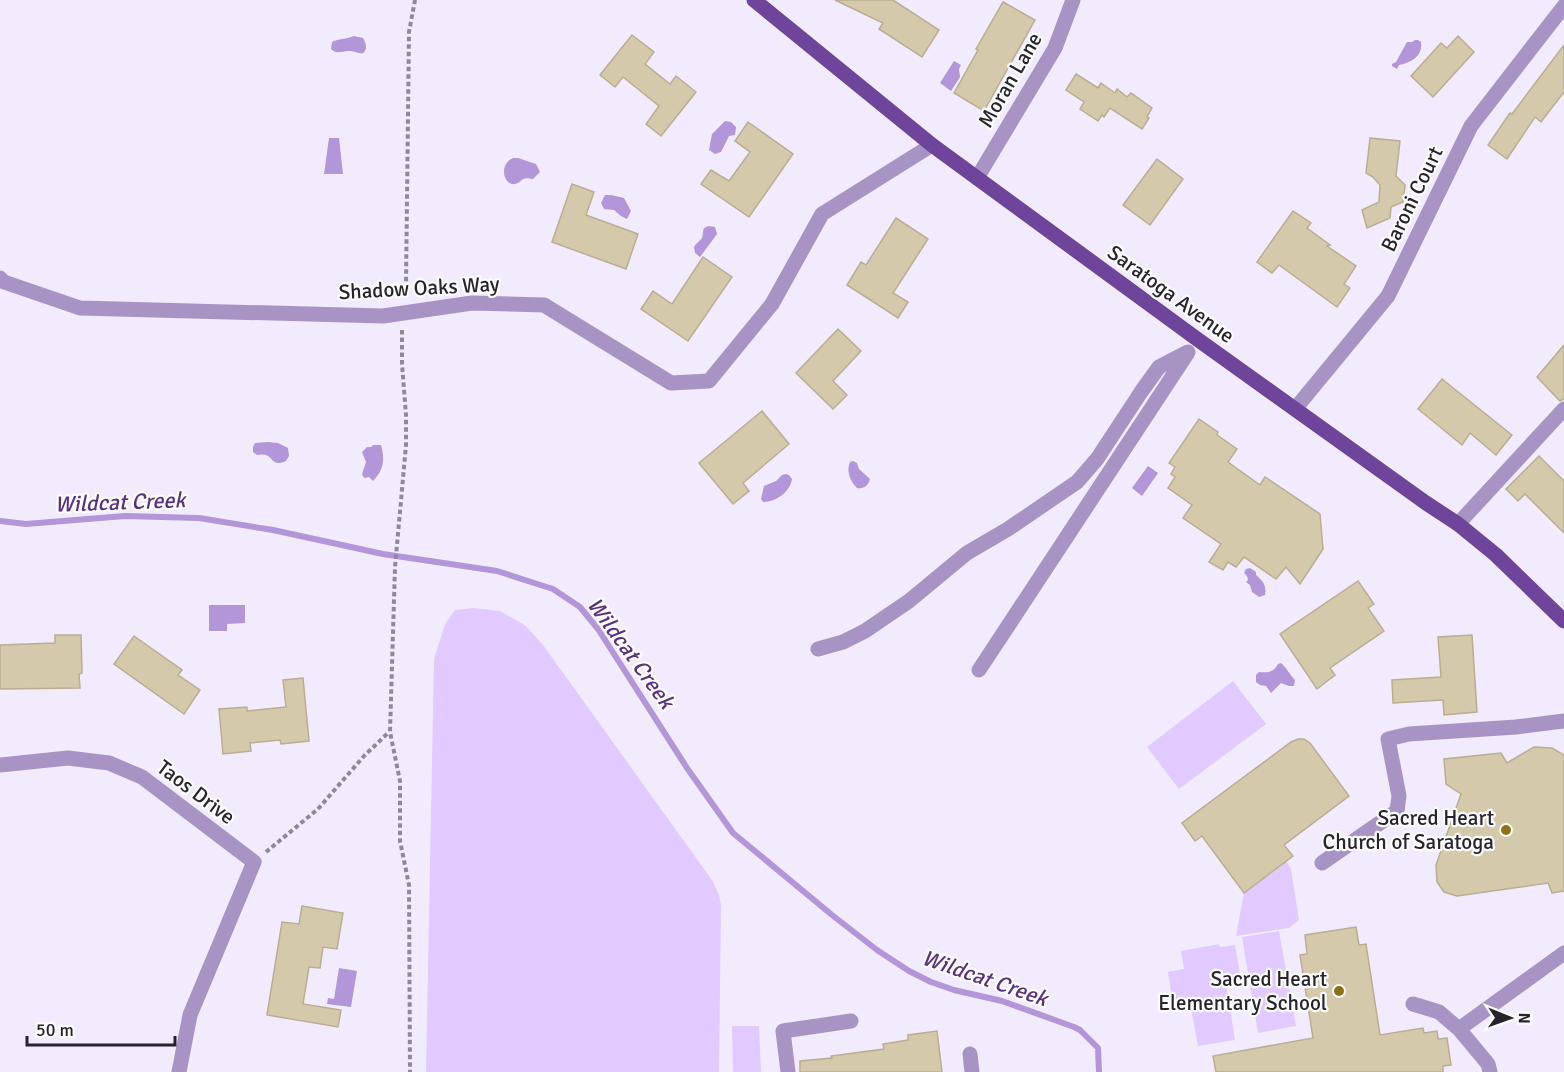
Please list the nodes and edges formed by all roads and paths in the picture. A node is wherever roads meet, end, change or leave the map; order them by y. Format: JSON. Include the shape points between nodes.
{"nodes":[{"id":1,"x":415,"y":0,"type":"edge"},
{"id":2,"x":754,"y":0,"type":"edge"},
{"id":3,"x":1073,"y":0,"type":"edge"},
{"id":4,"x":1564,"y":6,"type":"edge"},
{"id":5,"x":932,"y":145,"type":"junction"},
{"id":6,"x":977,"y":178,"type":"junction"},
{"id":7,"x":0,"y":278,"type":"edge"},
{"id":8,"x":402,"y":314,"type":"junction"},
{"id":9,"x":1197,"y":339,"type":"junction"},
{"id":10,"x":1188,"y":352,"type":"junction"},
{"id":11,"x":1295,"y":409,"type":"junction"},
{"id":12,"x":1564,"y":409,"type":"edge"},
{"id":13,"x":1458,"y":524,"type":"junction"},
{"id":14,"x":1564,"y":621,"type":"edge"},
{"id":15,"x":818,"y":649,"type":"dead end"},
{"id":16,"x":979,"y":670,"type":"dead end"},
{"id":17,"x":1564,"y":722,"type":"edge"},
{"id":18,"x":390,"y":732,"type":"junction"},
{"id":19,"x":0,"y":765,"type":"edge"},
{"id":20,"x":254,"y":862,"type":"junction"},
{"id":21,"x":1322,"y":863,"type":"dead end"},
{"id":22,"x":1564,"y":953,"type":"edge"},
{"id":23,"x":1413,"y":1005,"type":"dead end"},
{"id":24,"x":851,"y":1021,"type":"dead end"},
{"id":25,"x":1460,"y":1029,"type":"junction"},
{"id":26,"x":970,"y":1054,"type":"dead end"},
{"id":27,"x":179,"y":1072,"type":"edge"},
{"id":28,"x":410,"y":1072,"type":"edge"},
{"id":29,"x":788,"y":1072,"type":"edge"},
{"id":30,"x":972,"y":1072,"type":"edge"},
{"id":31,"x":1490,"y":1072,"type":"edge"}],
"edges":[{"from":1,"to":8,"type":"path","via":[[409,32],[406,284]]},
{"from":2,"to":5,"type":"main road","name":"Saratoga Avenue"},
{"from":3,"to":6,"type":"street","name":"Moran Lane","via":[[1055,48]]},
{"from":4,"to":11,"type":"street","name":"Baroni Court","via":[[1471,126],[1388,296]]},
{"from":5,"to":6,"type":"main road","name":"Saratoga Avenue"},
{"from":5,"to":8,"type":"street","name":"Shadow Oaks Way","via":[[822,214],[772,304],[709,381],[671,384],[544,305],[472,303]]},
{"from":6,"to":9,"type":"main road","name":"Saratoga Avenue"},
{"from":7,"to":8,"type":"street","name":"Shadow Oaks Way","via":[[80,308]]},
{"from":8,"to":18,"type":"path","via":[[406,445],[396,546]]},
{"from":9,"to":10,"type":"street"},
{"from":9,"to":11,"type":"main road","name":"Saratoga Avenue"},
{"from":10,"to":15,"type":"street","via":[[1160,367],[1077,482],[967,553],[865,631]]},
{"from":10,"to":16,"type":"street"},
{"from":11,"to":13,"type":"main road","name":"Saratoga Avenue"},
{"from":12,"to":13,"type":"street"},
{"from":13,"to":14,"type":"main road","name":"Saratoga Avenue"},
{"from":17,"to":21,"type":"street","via":[[1388,739],[1399,796],[1397,811]]},
{"from":18,"to":20,"type":"path","via":[[318,809]]},
{"from":18,"to":28,"type":"path","via":[[400,781],[400,841],[409,885]]},
{"from":19,"to":20,"type":"street","name":"Taos Drive","via":[[68,758],[109,764],[142,777]]},
{"from":20,"to":27,"type":"street","via":[[190,1015]]},
{"from":22,"to":25,"type":"street"},
{"from":23,"to":25,"type":"street","via":[[1439,1012]]},
{"from":24,"to":29,"type":"street","via":[[783,1030]]},
{"from":25,"to":31,"type":"street"},
{"from":26,"to":30,"type":"street"}]}
